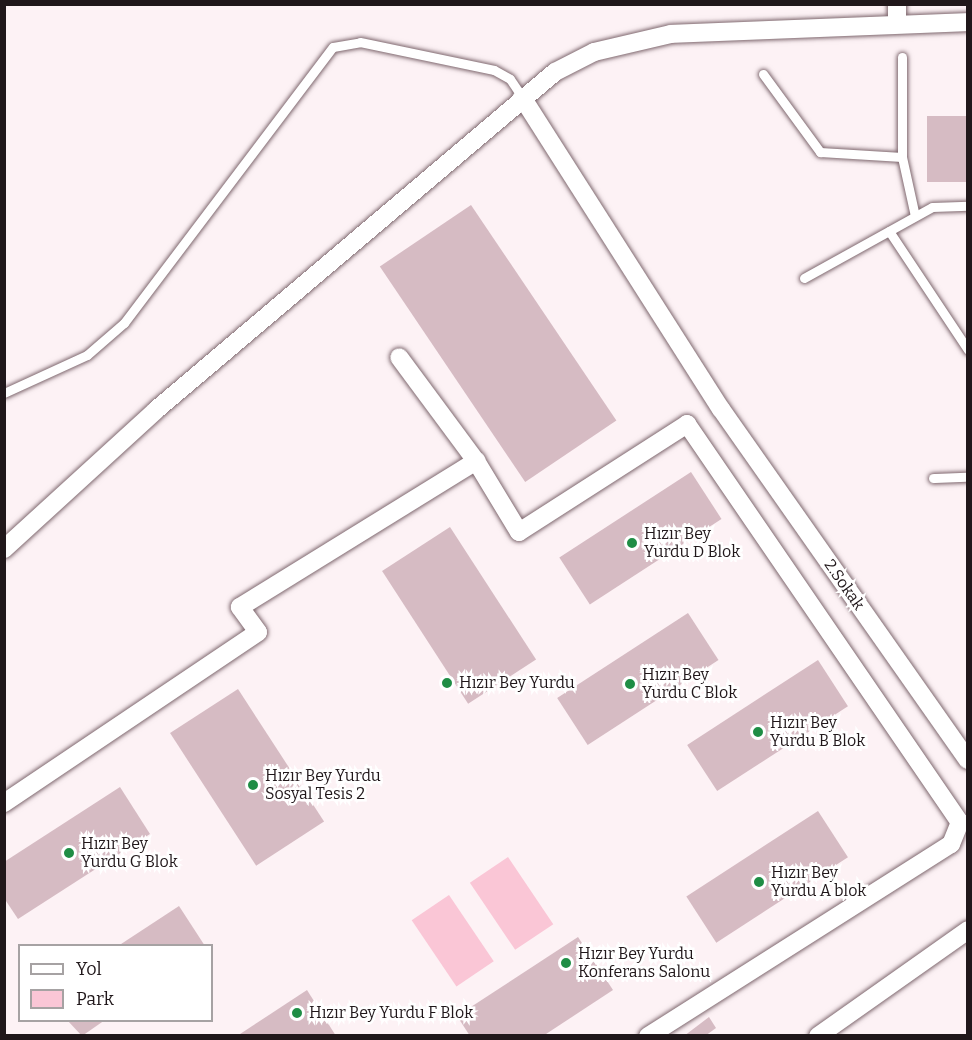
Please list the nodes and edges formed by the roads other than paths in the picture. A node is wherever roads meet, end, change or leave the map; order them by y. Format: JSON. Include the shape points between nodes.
{"nodes":[{"id":1,"x":897,"y":4,"type":"edge"},
{"id":2,"x":968,"y":22,"type":"edge"},
{"id":3,"x":897,"y":24,"type":"junction"},
{"id":4,"x":902,"y":57,"type":"dead end"},
{"id":5,"x":763,"y":74,"type":"dead end"},
{"id":6,"x":522,"y":97,"type":"junction"},
{"id":7,"x":902,"y":157,"type":"junction"},
{"id":8,"x":968,"y":206,"type":"edge"},
{"id":9,"x":915,"y":216,"type":"junction"},
{"id":10,"x":888,"y":231,"type":"junction"},
{"id":11,"x":804,"y":278,"type":"dead end"},
{"id":12,"x":968,"y":350,"type":"edge"},
{"id":13,"x":399,"y":357,"type":"dead end"},
{"id":14,"x":4,"y":393,"type":"edge"},
{"id":15,"x":476,"y":461,"type":"junction"},
{"id":16,"x":968,"y":477,"type":"edge"},
{"id":17,"x":933,"y":478,"type":"dead end"},
{"id":18,"x":4,"y":549,"type":"edge"},
{"id":19,"x":968,"y":760,"type":"edge"},
{"id":20,"x":4,"y":803,"type":"edge"},
{"id":21,"x":968,"y":930,"type":"edge"},
{"id":22,"x":648,"y":1035,"type":"edge"},
{"id":23,"x":818,"y":1035,"type":"edge"}],
"edges":[{"from":1,"to":3,"type":"street"},
{"from":2,"to":3,"type":"street"},
{"from":3,"to":6,"type":"street","via":[[633,40],[555,72]]},
{"from":4,"to":7,"type":"lane"},
{"from":5,"to":7,"type":"lane","via":[[820,152]]},
{"from":6,"to":14,"type":"lane","via":[[510,79],[494,70],[360,42],[333,47],[112,335],[69,366]]},
{"from":6,"to":18,"type":"street","via":[[156,410]]},
{"from":6,"to":19,"type":"street","name":"2.Sokak","via":[[721,409]]},
{"from":7,"to":9,"type":"lane"},
{"from":8,"to":9,"type":"lane","via":[[932,207]]},
{"from":9,"to":10,"type":"lane"},
{"from":10,"to":11,"type":"lane"},
{"from":10,"to":12,"type":"lane"},
{"from":13,"to":15,"type":"street"},
{"from":15,"to":20,"type":"street","via":[[240,607],[258,632]]},
{"from":15,"to":22,"type":"street","via":[[519,531],[687,424],[960,822],[951,844]]},
{"from":16,"to":17,"type":"lane"},
{"from":21,"to":23,"type":"street"}]}
